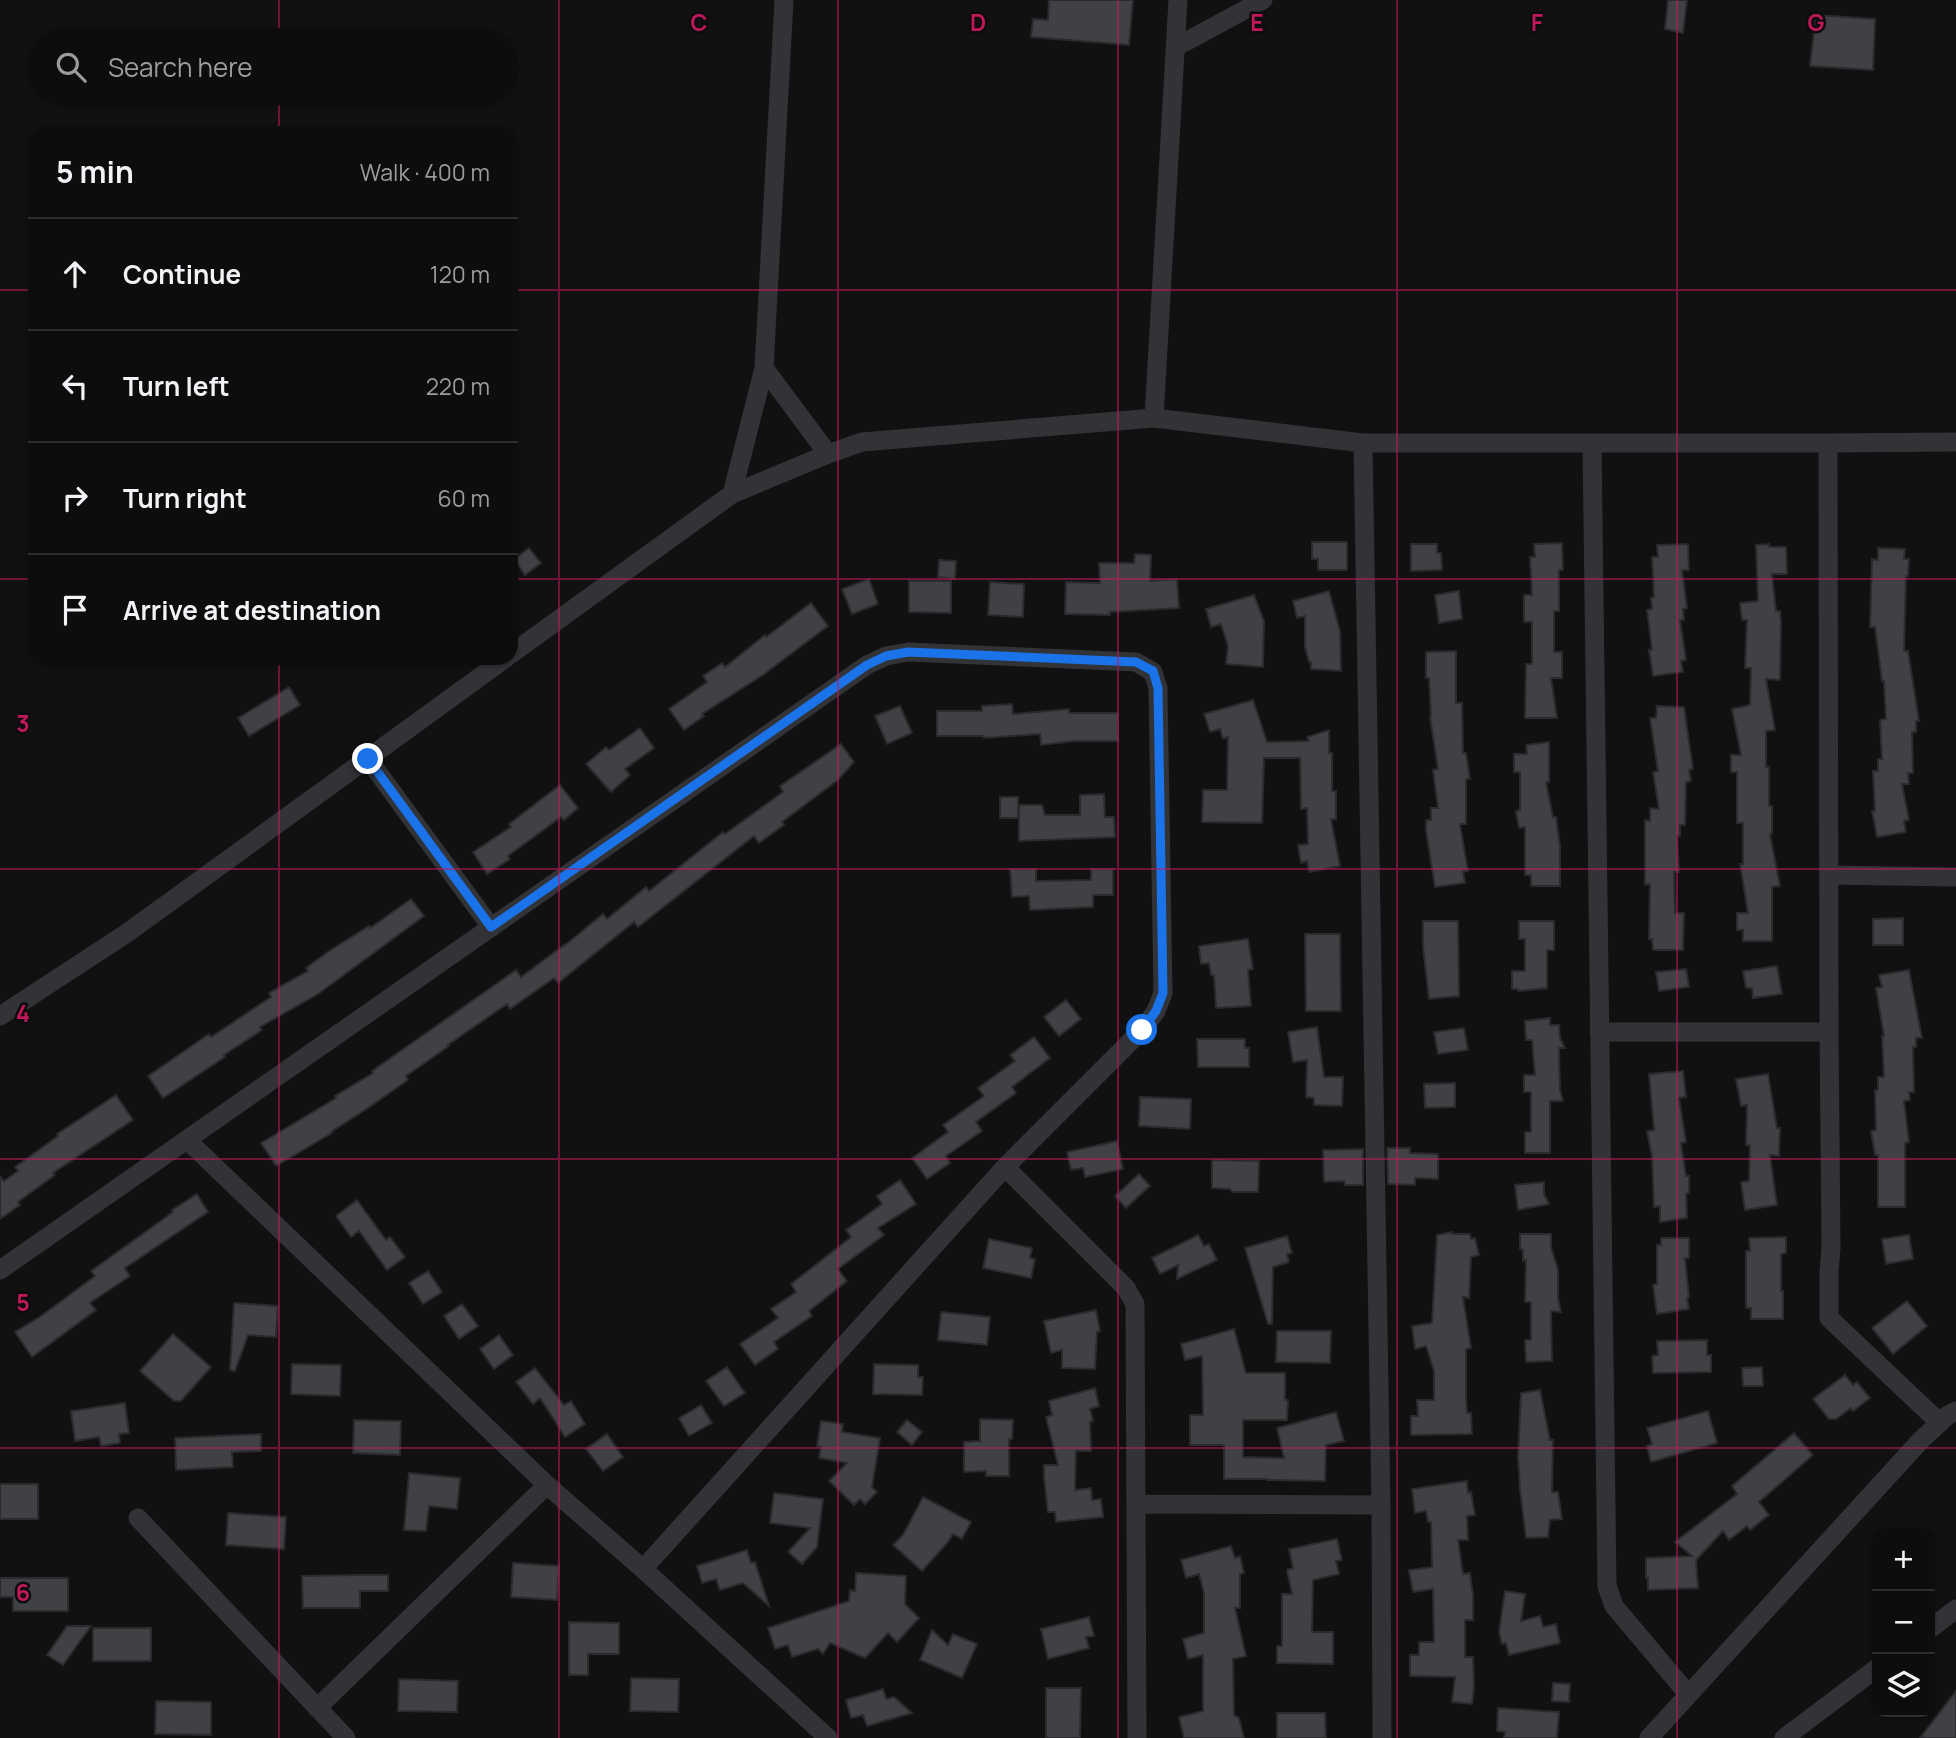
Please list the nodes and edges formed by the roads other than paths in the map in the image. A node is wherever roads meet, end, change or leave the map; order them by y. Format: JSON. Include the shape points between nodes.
{"nodes":[{"id":1,"x":785,"y":0,"type":"edge"},
{"id":2,"x":1178,"y":0,"type":"edge"},
{"id":3,"x":1263,"y":0,"type":"edge"},
{"id":4,"x":1176,"y":47,"type":"junction"},
{"id":5,"x":764,"y":368,"type":"junction"},
{"id":6,"x":1154,"y":418,"type":"junction"},
{"id":7,"x":1956,"y":442,"type":"edge"},
{"id":8,"x":1363,"y":443,"type":"junction"},
{"id":9,"x":1592,"y":443,"type":"junction"},
{"id":10,"x":1828,"y":443,"type":"junction"},
{"id":11,"x":828,"y":454,"type":"junction"},
{"id":12,"x":732,"y":494,"type":"junction"},
{"id":13,"x":518,"y":649,"type":"edge"},
{"id":14,"x":496,"y":665,"type":"edge"},
{"id":15,"x":368,"y":759,"type":"junction"},
{"id":16,"x":1829,"y":875,"type":"junction"},
{"id":17,"x":1956,"y":877,"type":"edge"},
{"id":18,"x":491,"y":927,"type":"junction"},
{"id":19,"x":0,"y":1016,"type":"edge"},
{"id":20,"x":1599,"y":1032,"type":"junction"},
{"id":21,"x":1829,"y":1032,"type":"junction"},
{"id":22,"x":187,"y":1140,"type":"junction"},
{"id":23,"x":1005,"y":1167,"type":"junction"},
{"id":24,"x":0,"y":1270,"type":"edge"},
{"id":25,"x":1956,"y":1412,"type":"edge"},
{"id":26,"x":1940,"y":1423,"type":"junction"},
{"id":27,"x":547,"y":1485,"type":"junction"},
{"id":28,"x":1136,"y":1504,"type":"junction"},
{"id":29,"x":1381,"y":1505,"type":"junction"},
{"id":30,"x":138,"y":1518,"type":"dead end"},
{"id":31,"x":643,"y":1569,"type":"junction"},
{"id":32,"x":1956,"y":1609,"type":"edge"},
{"id":33,"x":1935,"y":1625,"type":"edge"},
{"id":34,"x":1872,"y":1672,"type":"edge"},
{"id":35,"x":1688,"y":1695,"type":"junction"},
{"id":36,"x":317,"y":1708,"type":"junction"},
{"id":37,"x":346,"y":1738,"type":"edge"},
{"id":38,"x":828,"y":1738,"type":"edge"},
{"id":39,"x":1137,"y":1738,"type":"edge"},
{"id":40,"x":1381,"y":1738,"type":"edge"},
{"id":41,"x":1649,"y":1738,"type":"edge"},
{"id":42,"x":1784,"y":1738,"type":"edge"}],
"edges":[{"from":1,"to":5,"type":"street"},
{"from":2,"to":4,"type":"street"},
{"from":3,"to":4,"type":"street"},
{"from":4,"to":6,"type":"street"},
{"from":5,"to":11,"type":"street"},
{"from":5,"to":12,"type":"street"},
{"from":6,"to":8,"type":"street"},
{"from":6,"to":11,"type":"street","via":[[862,442]]},
{"from":7,"to":10,"type":"street"},
{"from":8,"to":9,"type":"street"},
{"from":8,"to":29,"type":"street"},
{"from":9,"to":10,"type":"street"},
{"from":9,"to":20,"type":"street"},
{"from":10,"to":16,"type":"street"},
{"from":11,"to":12,"type":"street"},
{"from":12,"to":13,"type":"street"},
{"from":14,"to":15,"type":"street"},
{"from":15,"to":18,"type":"street"},
{"from":15,"to":19,"type":"street","via":[[127,933]]},
{"from":16,"to":17,"type":"street"},
{"from":16,"to":21,"type":"street"},
{"from":18,"to":22,"type":"street"},
{"from":18,"to":23,"type":"street","via":[[886,656],[908,652],[1136,662],[1153,671],[1158,688],[1163,993],[1142,1030]]},
{"from":20,"to":21,"type":"street"},
{"from":20,"to":35,"type":"street","via":[[1607,1586],[1614,1606]]},
{"from":21,"to":26,"type":"street","via":[[1829,1318]]},
{"from":22,"to":24,"type":"street"},
{"from":22,"to":27,"type":"street"},
{"from":23,"to":28,"type":"street","via":[[1126,1288],[1135,1304]]},
{"from":23,"to":31,"type":"street"},
{"from":25,"to":26,"type":"street"},
{"from":26,"to":35,"type":"street"},
{"from":27,"to":31,"type":"street"},
{"from":27,"to":36,"type":"street"},
{"from":28,"to":29,"type":"street"},
{"from":28,"to":39,"type":"street"},
{"from":29,"to":40,"type":"street"},
{"from":30,"to":36,"type":"street"},
{"from":31,"to":38,"type":"street"},
{"from":32,"to":33,"type":"street"},
{"from":34,"to":42,"type":"street"},
{"from":35,"to":41,"type":"street"},
{"from":36,"to":37,"type":"street"}]}
